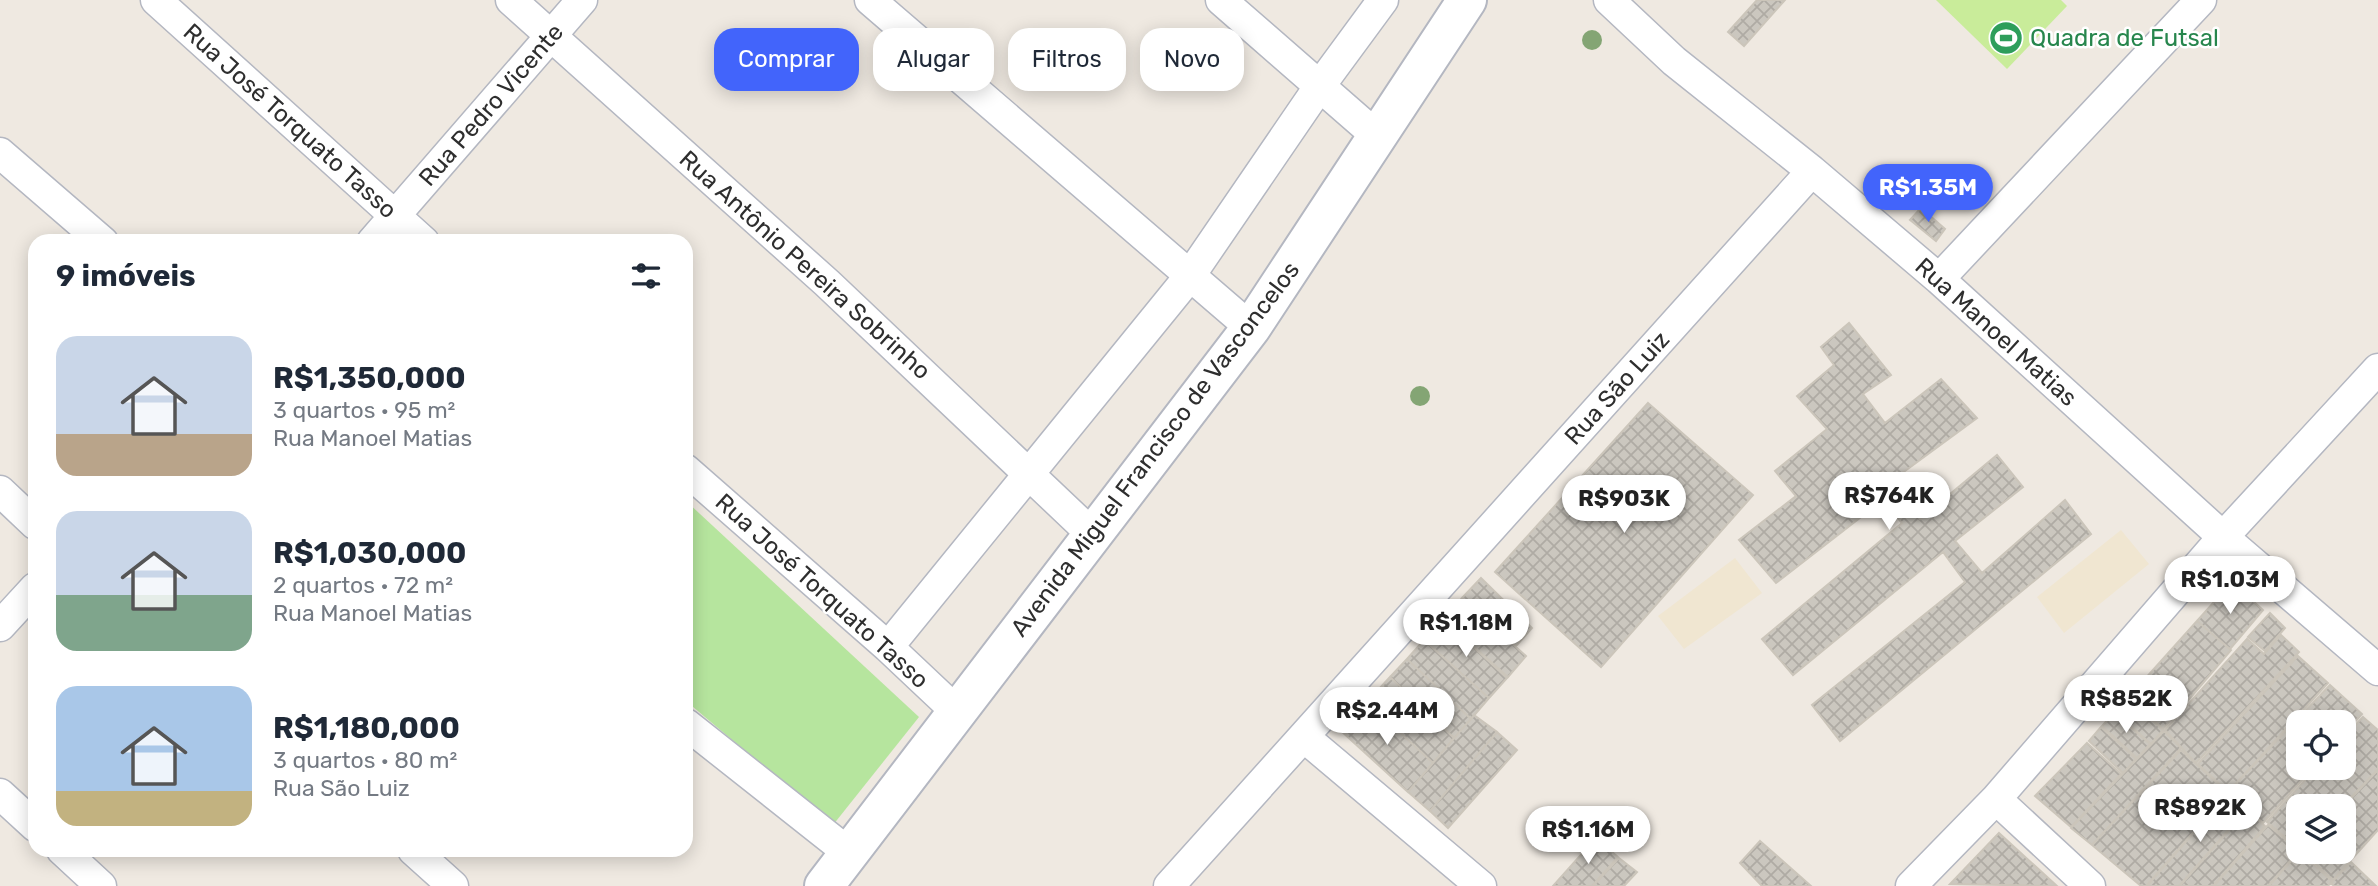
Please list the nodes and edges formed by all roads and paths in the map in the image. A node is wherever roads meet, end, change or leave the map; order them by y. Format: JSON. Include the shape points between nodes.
{"nodes":[{"id":1,"x":156,"y":0,"type":"edge"},
{"id":2,"x":512,"y":0,"type":"edge"},
{"id":3,"x":582,"y":0,"type":"edge"},
{"id":4,"x":870,"y":0,"type":"edge"},
{"id":5,"x":1221,"y":0,"type":"edge"},
{"id":6,"x":1383,"y":0,"type":"edge"},
{"id":7,"x":1467,"y":0,"type":"edge"},
{"id":8,"x":1609,"y":0,"type":"edge"},
{"id":9,"x":2201,"y":0,"type":"edge"},
{"id":10,"x":551,"y":36,"type":"junction"},
{"id":11,"x":1319,"y":87,"type":"junction"},
{"id":12,"x":1378,"y":137,"type":"junction"},
{"id":13,"x":0,"y":153,"type":"edge"},
{"id":14,"x":1812,"y":171,"type":"junction"},
{"id":15,"x":395,"y":216,"type":"junction"},
{"id":16,"x":94,"y":234,"type":"edge"},
{"id":17,"x":379,"y":234,"type":"edge"},
{"id":18,"x":415,"y":234,"type":"edge"},
{"id":19,"x":1189,"y":277,"type":"junction"},
{"id":20,"x":1939,"y":279,"type":"junction"},
{"id":21,"x":1251,"y":328,"type":"junction"},
{"id":22,"x":2378,"y":369,"type":"edge"},
{"id":23,"x":1028,"y":472,"type":"junction"},
{"id":24,"x":693,"y":476,"type":"edge"},
{"id":25,"x":0,"y":491,"type":"edge"},
{"id":26,"x":28,"y":517,"type":"edge"},
{"id":27,"x":1093,"y":535,"type":"junction"},
{"id":28,"x":2223,"y":537,"type":"junction"},
{"id":29,"x":28,"y":596,"type":"edge"},
{"id":30,"x":0,"y":626,"type":"edge"},
{"id":31,"x":888,"y":647,"type":"junction"},
{"id":32,"x":2378,"y":670,"type":"edge"},
{"id":33,"x":957,"y":712,"type":"junction"},
{"id":34,"x":693,"y":730,"type":"edge"},
{"id":35,"x":1304,"y":737,"type":"junction"},
{"id":36,"x":0,"y":794,"type":"edge"},
{"id":37,"x":1996,"y":799,"type":"junction"},
{"id":38,"x":28,"y":820,"type":"edge"},
{"id":39,"x":849,"y":853,"type":"junction"},
{"id":40,"x":70,"y":857,"type":"edge"},
{"id":41,"x":421,"y":857,"type":"edge"},
{"id":42,"x":101,"y":886,"type":"edge"},
{"id":43,"x":453,"y":886,"type":"edge"},
{"id":44,"x":824,"y":886,"type":"edge"},
{"id":45,"x":1169,"y":886,"type":"edge"},
{"id":46,"x":1480,"y":886,"type":"edge"},
{"id":47,"x":1911,"y":886,"type":"edge"},
{"id":48,"x":2090,"y":886,"type":"edge"}],
"edges":[{"from":1,"to":15,"type":"street","name":"Rua José Torquato Tasso"},
{"from":2,"to":10,"type":"street","name":"Rua Antônio Pereira Sobrinho"},
{"from":3,"to":10,"type":"street","name":"Rua Pedro Vicente"},
{"from":4,"to":19,"type":"street"},
{"from":5,"to":11,"type":"street"},
{"from":6,"to":11,"type":"street"},
{"from":7,"to":12,"type":"street","name":"Avenida Miguel Francisco de Vasconcelos"},
{"from":8,"to":14,"type":"street","name":"Rua Manoel Matias","via":[[1674,61]]},
{"from":9,"to":20,"type":"street"},
{"from":10,"to":15,"type":"street","name":"Rua Pedro Vicente"},
{"from":10,"to":23,"type":"street","name":"Rua Antônio Pereira Sobrinho","via":[[827,283]]},
{"from":11,"to":12,"type":"street"},
{"from":11,"to":19,"type":"street"},
{"from":12,"to":21,"type":"street","name":"Avenida Miguel Francisco de Vasconcelos"},
{"from":13,"to":16,"type":"street"},
{"from":14,"to":20,"type":"street","name":"Rua Manoel Matias"},
{"from":14,"to":35,"type":"street","name":"Rua São Luiz"},
{"from":15,"to":17,"type":"street","name":"Rua Pedro Vicente"},
{"from":15,"to":18,"type":"street","name":"Rua José Torquato Tasso"},
{"from":19,"to":21,"type":"street"},
{"from":19,"to":23,"type":"street"},
{"from":20,"to":28,"type":"street","name":"Rua Manoel Matias"},
{"from":21,"to":27,"type":"street","name":"Avenida Miguel Francisco de Vasconcelos"},
{"from":22,"to":28,"type":"street"},
{"from":23,"to":27,"type":"street","name":"Rua Antônio Pereira Sobrinho"},
{"from":23,"to":31,"type":"street"},
{"from":24,"to":31,"type":"street","name":"Rua José Torquato Tasso"},
{"from":25,"to":26,"type":"street"},
{"from":27,"to":33,"type":"street","name":"Avenida Miguel Francisco de Vasconcelos"},
{"from":28,"to":32,"type":"street","name":"Rua Manoel Matias"},
{"from":28,"to":37,"type":"street"},
{"from":29,"to":30,"type":"street"},
{"from":31,"to":33,"type":"street","name":"Rua José Torquato Tasso"},
{"from":33,"to":39,"type":"street","name":"Avenida Miguel Francisco de Vasconcelos"},
{"from":34,"to":39,"type":"street"},
{"from":35,"to":45,"type":"street","name":"Rua São Luiz"},
{"from":35,"to":46,"type":"street"},
{"from":36,"to":38,"type":"street"},
{"from":37,"to":47,"type":"street"},
{"from":37,"to":48,"type":"street"},
{"from":39,"to":44,"type":"street","name":"Avenida Miguel Francisco de Vasconcelos"},
{"from":40,"to":42,"type":"street"},
{"from":41,"to":43,"type":"street"}]}
